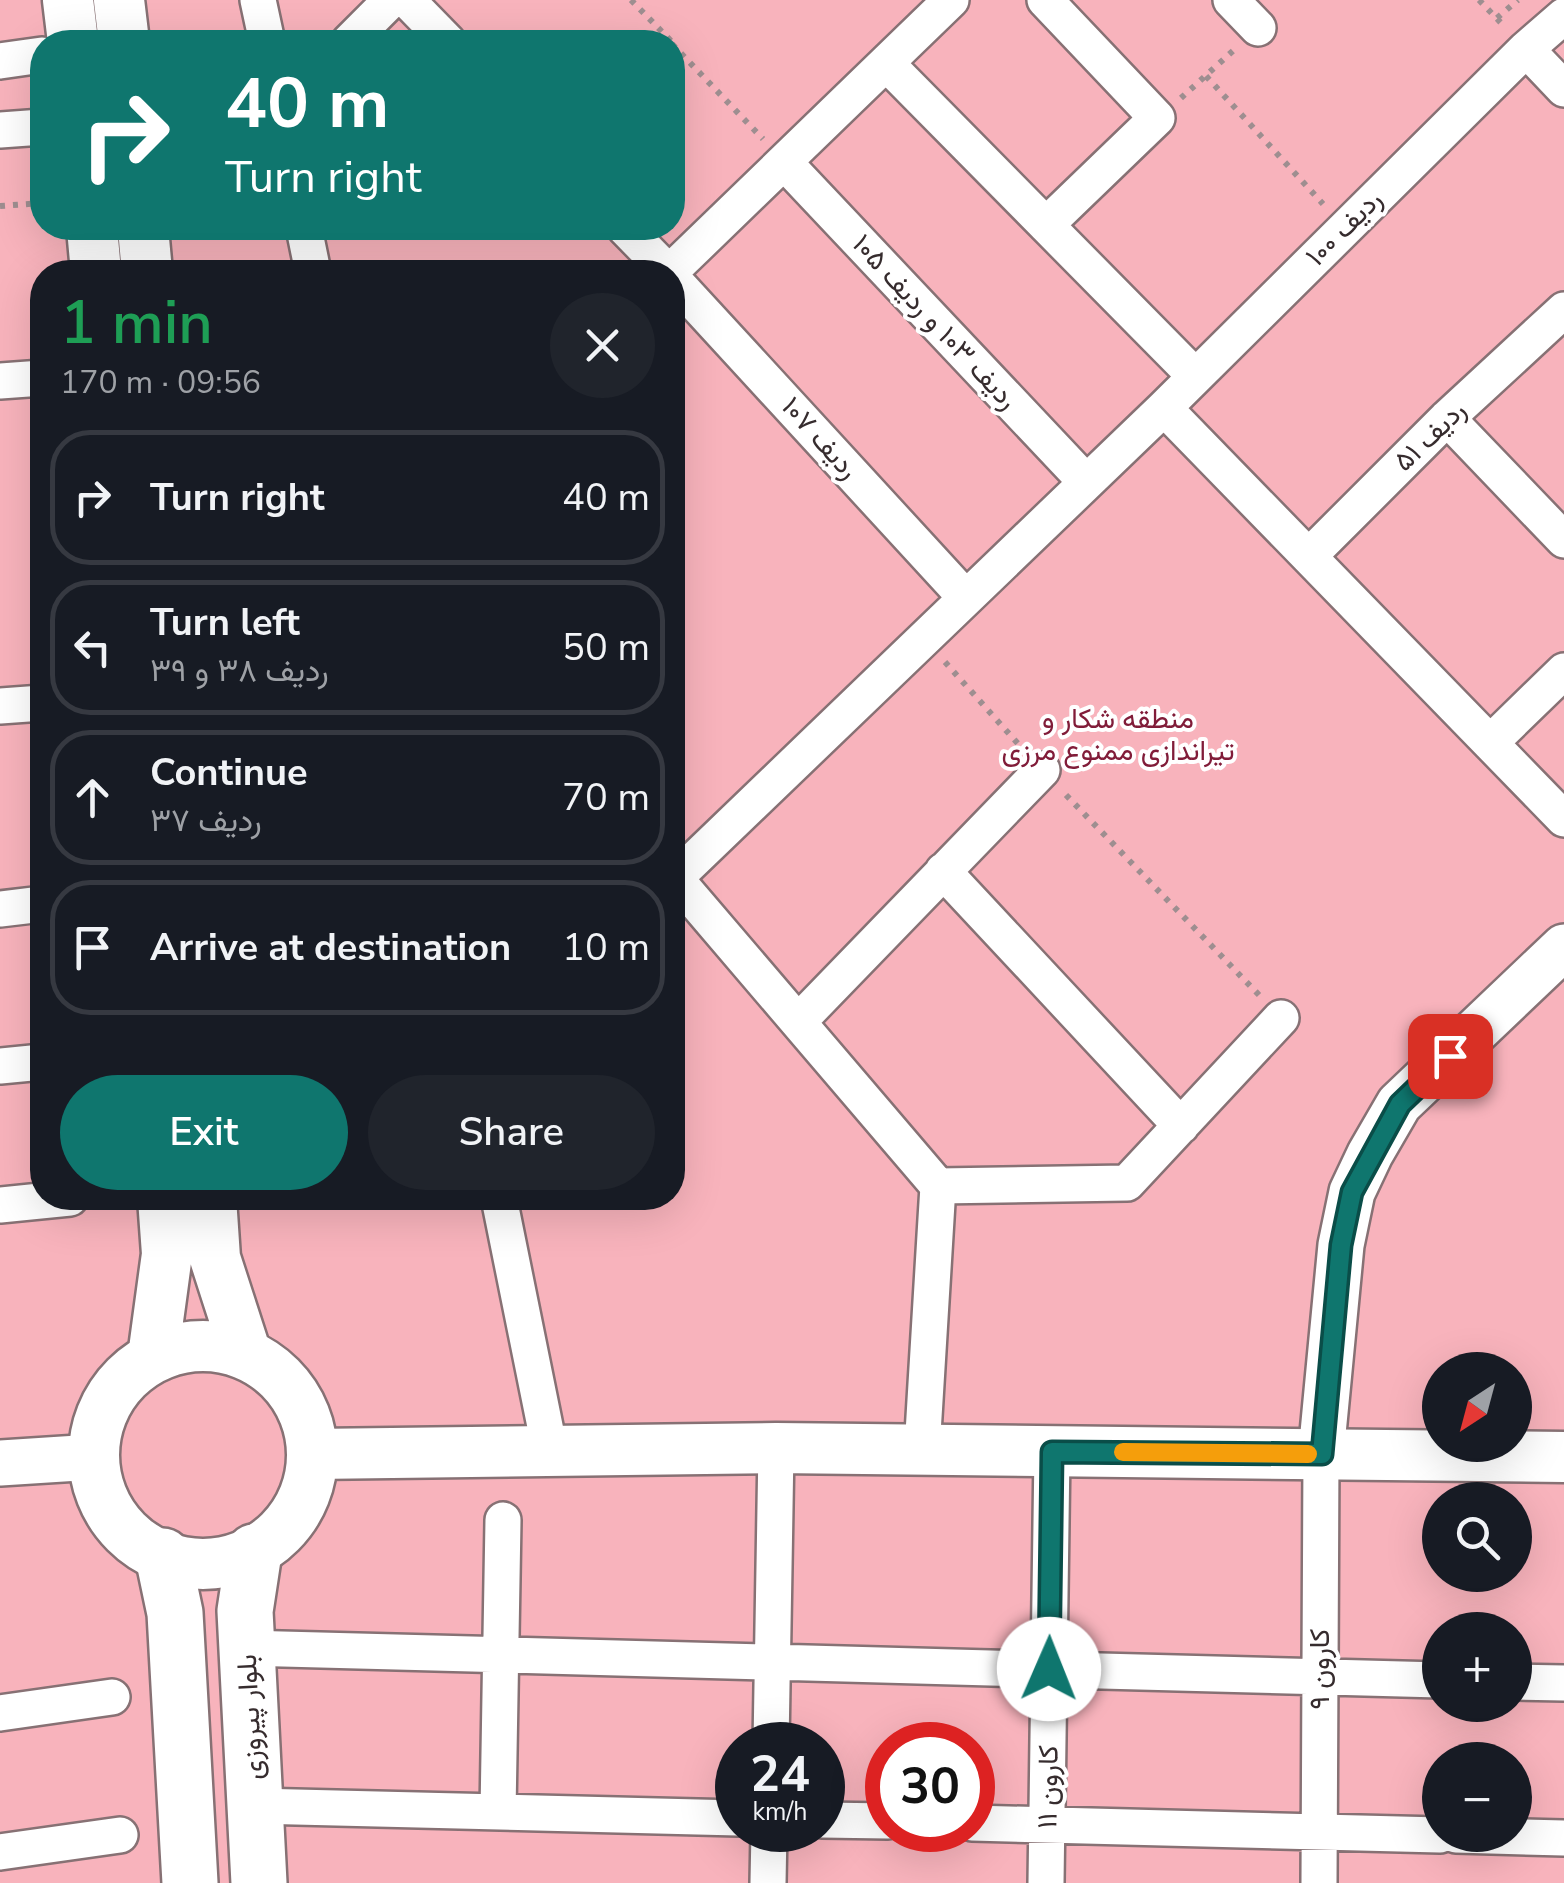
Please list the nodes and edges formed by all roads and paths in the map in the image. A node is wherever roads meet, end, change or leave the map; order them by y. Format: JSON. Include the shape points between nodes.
{"nodes":[{"id":1,"x":68,"y":0,"type":"edge"},
{"id":2,"x":119,"y":0,"type":"edge"},
{"id":3,"x":258,"y":0,"type":"edge"},
{"id":4,"x":391,"y":0,"type":"edge"},
{"id":5,"x":407,"y":0,"type":"edge"},
{"id":6,"x":631,"y":0,"type":"edge"},
{"id":7,"x":951,"y":0,"type":"edge"},
{"id":8,"x":1046,"y":0,"type":"edge"},
{"id":9,"x":1232,"y":0,"type":"edge"},
{"id":10,"x":1518,"y":0,"type":"edge"},
{"id":11,"x":1564,"y":16,"type":"edge"},
{"id":12,"x":1497,"y":18,"type":"dead end"},
{"id":13,"x":1258,"y":28,"type":"joint"},
{"id":14,"x":72,"y":30,"type":"edge"},
{"id":15,"x":123,"y":30,"type":"edge"},
{"id":16,"x":264,"y":30,"type":"edge"},
{"id":17,"x":361,"y":30,"type":"edge"},
{"id":18,"x":436,"y":30,"type":"edge"},
{"id":19,"x":660,"y":30,"type":"edge"},
{"id":20,"x":1526,"y":49,"type":"junction"},
{"id":21,"x":30,"y":57,"type":"edge"},
{"id":22,"x":685,"y":57,"type":"edge"},
{"id":23,"x":0,"y":61,"type":"edge"},
{"id":24,"x":886,"y":63,"type":"junction"},
{"id":25,"x":1206,"y":76,"type":"junction"},
{"id":26,"x":1564,"y":88,"type":"edge"},
{"id":27,"x":1158,"y":118,"type":"junction"},
{"id":28,"x":30,"y":128,"type":"edge"},
{"id":29,"x":0,"y":130,"type":"edge"},
{"id":30,"x":784,"y":162,"type":"junction"},
{"id":31,"x":30,"y":204,"type":"edge"},
{"id":32,"x":0,"y":206,"type":"edge"},
{"id":33,"x":1046,"y":225,"type":"junction"},
{"id":34,"x":1345,"y":228,"type":"junction"},
{"id":35,"x":637,"y":240,"type":"edge"},
{"id":36,"x":656,"y":260,"type":"edge"},
{"id":37,"x":684,"y":260,"type":"edge"},
{"id":38,"x":685,"y":290,"type":"edge"},
{"id":39,"x":1561,"y":320,"type":"edge"},
{"id":40,"x":1195,"y":376,"type":"junction"},
{"id":41,"x":30,"y":379,"type":"edge"},
{"id":42,"x":0,"y":381,"type":"edge"},
{"id":43,"x":1164,"y":408,"type":"junction"},
{"id":44,"x":1447,"y":418,"type":"junction"},
{"id":45,"x":1086,"y":482,"type":"junction"},
{"id":46,"x":1564,"y":540,"type":"edge"},
{"id":47,"x":1309,"y":556,"type":"junction"},
{"id":48,"x":966,"y":598,"type":"junction"},
{"id":49,"x":924,"y":639,"type":"junction"},
{"id":50,"x":1564,"y":672,"type":"edge"},
{"id":51,"x":30,"y":704,"type":"edge"},
{"id":52,"x":0,"y":706,"type":"edge"},
{"id":53,"x":1490,"y":743,"type":"junction"},
{"id":54,"x":1042,"y":770,"type":"junction"},
{"id":55,"x":1564,"y":819,"type":"edge"},
{"id":56,"x":685,"y":869,"type":"edge"},
{"id":57,"x":944,"y":871,"type":"junction"},
{"id":58,"x":685,"y":893,"type":"edge"},
{"id":59,"x":30,"y":905,"type":"edge"},
{"id":60,"x":0,"y":908,"type":"edge"},
{"id":61,"x":1560,"y":960,"type":"edge"},
{"id":62,"x":1281,"y":1018,"type":"joint"},
{"id":63,"x":798,"y":1022,"type":"junction"},
{"id":64,"x":30,"y":1063,"type":"edge"},
{"id":65,"x":0,"y":1066,"type":"edge"},
{"id":66,"x":1181,"y":1126,"type":"junction"},
{"id":67,"x":938,"y":1186,"type":"junction"},
{"id":68,"x":30,"y":1201,"type":"edge"},
{"id":69,"x":0,"y":1204,"type":"edge"},
{"id":70,"x":164,"y":1210,"type":"edge"},
{"id":71,"x":213,"y":1210,"type":"edge"},
{"id":72,"x":501,"y":1210,"type":"edge"},
{"id":73,"x":246,"y":1354,"type":"junction"},
{"id":74,"x":154,"y":1357,"type":"junction"},
{"id":75,"x":776,"y":1448,"type":"junction"},
{"id":76,"x":922,"y":1450,"type":"junction"},
{"id":77,"x":550,"y":1451,"type":"junction"},
{"id":78,"x":1052,"y":1452,"type":"junction"},
{"id":79,"x":313,"y":1454,"type":"junction"},
{"id":80,"x":1322,"y":1454,"type":"junction"},
{"id":81,"x":94,"y":1457,"type":"junction"},
{"id":82,"x":1564,"y":1457,"type":"edge"},
{"id":83,"x":0,"y":1463,"type":"edge"},
{"id":84,"x":503,"y":1520,"type":"dead end"},
{"id":85,"x":254,"y":1552,"type":"junction"},
{"id":86,"x":163,"y":1556,"type":"junction"},
{"id":87,"x":246,"y":1648,"type":"junction"},
{"id":88,"x":501,"y":1654,"type":"junction"},
{"id":89,"x":772,"y":1662,"type":"junction"},
{"id":90,"x":1049,"y":1669,"type":"junction"},
{"id":91,"x":1320,"y":1677,"type":"junction"},
{"id":92,"x":1422,"y":1680,"type":"edge"},
{"id":93,"x":1532,"y":1683,"type":"edge"},
{"id":94,"x":1564,"y":1684,"type":"edge"},
{"id":95,"x":112,"y":1697,"type":"dead end"},
{"id":96,"x":0,"y":1712,"type":"edge"},
{"id":97,"x":771,"y":1722,"type":"edge"},
{"id":98,"x":255,"y":1806,"type":"junction"},
{"id":99,"x":498,"y":1812,"type":"junction"},
{"id":100,"x":715,"y":1817,"type":"edge"},
{"id":101,"x":995,"y":1824,"type":"edge"},
{"id":102,"x":1047,"y":1825,"type":"junction"},
{"id":103,"x":1319,"y":1832,"type":"junction"},
{"id":104,"x":120,"y":1834,"type":"dead end"},
{"id":105,"x":1422,"y":1834,"type":"edge"},
{"id":106,"x":1532,"y":1837,"type":"edge"},
{"id":107,"x":1564,"y":1838,"type":"edge"},
{"id":108,"x":0,"y":1852,"type":"edge"},
{"id":109,"x":769,"y":1852,"type":"edge"},
{"id":110,"x":190,"y":1883,"type":"edge"},
{"id":111,"x":260,"y":1883,"type":"edge"},
{"id":112,"x":768,"y":1883,"type":"edge"},
{"id":113,"x":1046,"y":1883,"type":"edge"},
{"id":114,"x":1319,"y":1883,"type":"edge"}],
"edges":[{"from":1,"to":14,"type":"main road"},
{"from":2,"to":15,"type":"main road"},
{"from":3,"to":16,"type":"street"},
{"from":4,"to":17,"type":"street"},
{"from":5,"to":18,"type":"street"},
{"from":6,"to":19,"type":"path"},
{"from":7,"to":24,"type":"street"},
{"from":8,"to":27,"type":"street"},
{"from":9,"to":13,"type":"street"},
{"from":10,"to":12,"type":"path"},
{"from":11,"to":20,"type":"street","name":"ردیف ۱۰۰"},
{"from":13,"to":25,"type":"path"},
{"from":20,"to":26,"type":"street"},
{"from":20,"to":34,"type":"street","name":"ردیف ۱۰۰"},
{"from":21,"to":23,"type":"street"},
{"from":22,"to":30,"type":"path"},
{"from":24,"to":30,"type":"street"},
{"from":24,"to":33,"type":"street"},
{"from":25,"to":27,"type":"path"},
{"from":25,"to":34,"type":"path"},
{"from":27,"to":33,"type":"street"},
{"from":28,"to":29,"type":"street"},
{"from":30,"to":37,"type":"street"},
{"from":30,"to":45,"type":"street","name":"ردیف ۱۰۳ و ردیف ۱۰۵"},
{"from":31,"to":32,"type":"path"},
{"from":33,"to":40,"type":"street"},
{"from":34,"to":40,"type":"street","name":"ردیف ۱۰۰"},
{"from":35,"to":36,"type":"street","name":"ردیف ۱۰۷"},
{"from":38,"to":48,"type":"street","name":"ردیف ۱۰۷"},
{"from":39,"to":44,"type":"street","name":"ردیف ۵۱"},
{"from":40,"to":43,"type":"street","name":"ردیف ۱۰۰"},
{"from":41,"to":42,"type":"street"},
{"from":43,"to":45,"type":"street","name":"ردیف ۱۰۰"},
{"from":43,"to":47,"type":"street"},
{"from":44,"to":46,"type":"street"},
{"from":44,"to":47,"type":"street","name":"ردیف ۵۱"},
{"from":45,"to":48,"type":"street","name":"ردیف ۱۰۰"},
{"from":47,"to":53,"type":"street"},
{"from":48,"to":49,"type":"street","name":"ردیف ۱۰۰"},
{"from":49,"to":54,"type":"path"},
{"from":49,"to":56,"type":"street","name":"ردیف ۱۰۰"},
{"from":50,"to":53,"type":"street"},
{"from":51,"to":52,"type":"street"},
{"from":53,"to":55,"type":"street"},
{"from":54,"to":57,"type":"street"},
{"from":54,"to":62,"type":"path"},
{"from":57,"to":63,"type":"street"},
{"from":57,"to":66,"type":"street"},
{"from":58,"to":63,"type":"street"},
{"from":59,"to":60,"type":"street"},
{"from":61,"to":80,"type":"street","via":[[1400,1104],[1352,1192]]},
{"from":62,"to":66,"type":"street"},
{"from":63,"to":67,"type":"street"},
{"from":64,"to":65,"type":"street"},
{"from":66,"to":67,"type":"street","via":[[1127,1182]]},
{"from":67,"to":76,"type":"street"},
{"from":68,"to":69,"type":"street"},
{"from":70,"to":74,"type":"main road","via":[[167,1254]]},
{"from":71,"to":73,"type":"main road","via":[[215,1258]]},
{"from":72,"to":77,"type":"street"},
{"from":73,"to":74,"type":"main road","via":[[199,1345]]},
{"from":73,"to":79,"type":"main road","via":[[294,1394]]},
{"from":74,"to":81,"type":"main road","via":[[109,1398]]},
{"from":75,"to":76,"type":"main road"},
{"from":75,"to":77,"type":"main road"},
{"from":75,"to":89,"type":"street"},
{"from":76,"to":78,"type":"main road"},
{"from":77,"to":79,"type":"main road"},
{"from":78,"to":80,"type":"main road"},
{"from":78,"to":90,"type":"street","name":"کارون ۱۱"},
{"from":79,"to":85,"type":"main road","via":[[298,1512]]},
{"from":80,"to":82,"type":"main road"},
{"from":80,"to":91,"type":"street","name":"کارون ۹"},
{"from":81,"to":83,"type":"street"},
{"from":81,"to":86,"type":"main road","via":[[98,1488],[113,1517]]},
{"from":84,"to":88,"type":"street"},
{"from":85,"to":86,"type":"main road","via":[[209,1564]]},
{"from":85,"to":87,"type":"main road","name":"بلوار پیروزی"},
{"from":86,"to":110,"type":"main road","via":[[176,1613]]},
{"from":87,"to":88,"type":"street"},
{"from":87,"to":98,"type":"main road","name":"بلوار پیروزی"},
{"from":88,"to":89,"type":"street"},
{"from":88,"to":99,"type":"street"},
{"from":89,"to":90,"type":"street"},
{"from":89,"to":97,"type":"street"},
{"from":90,"to":91,"type":"street"},
{"from":90,"to":102,"type":"street","name":"کارون ۱۱"},
{"from":91,"to":92,"type":"street"},
{"from":91,"to":103,"type":"street","name":"کارون ۹"},
{"from":93,"to":94,"type":"street"},
{"from":95,"to":96,"type":"street"},
{"from":98,"to":99,"type":"street"},
{"from":98,"to":111,"type":"main road","name":"بلوار پیروزی"},
{"from":99,"to":100,"type":"street"},
{"from":101,"to":102,"type":"street"},
{"from":102,"to":103,"type":"street"},
{"from":102,"to":113,"type":"street","name":"کارون ۱۱"},
{"from":103,"to":105,"type":"street"},
{"from":103,"to":114,"type":"street","name":"کارون ۹"},
{"from":104,"to":108,"type":"street"},
{"from":106,"to":107,"type":"street"},
{"from":109,"to":112,"type":"street"}]}
